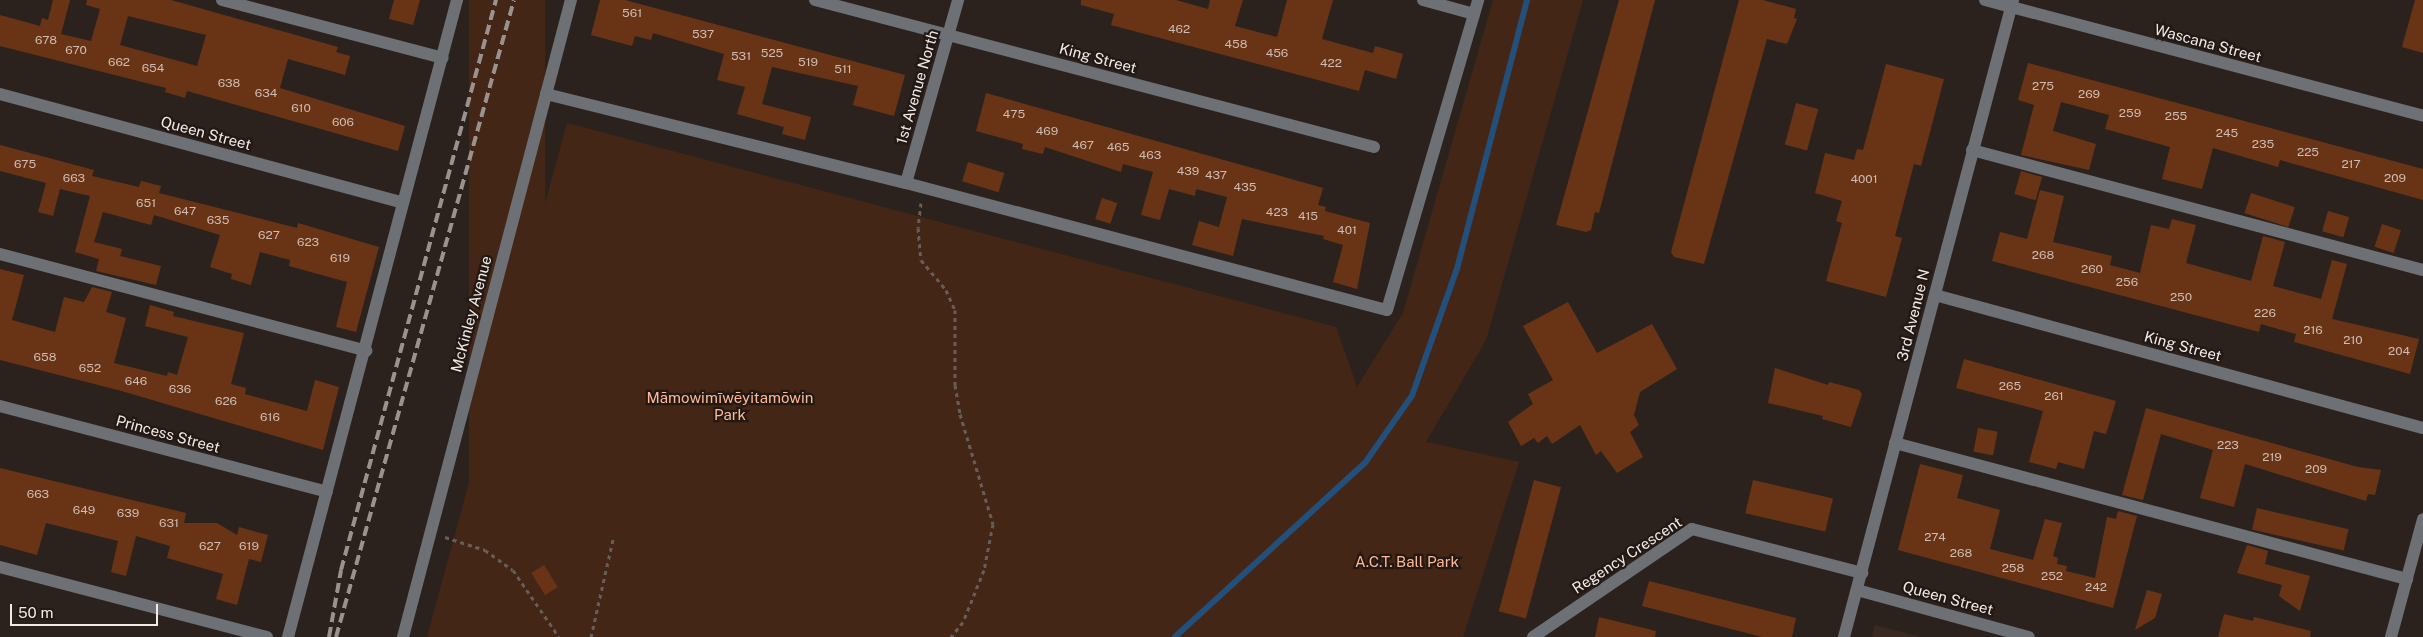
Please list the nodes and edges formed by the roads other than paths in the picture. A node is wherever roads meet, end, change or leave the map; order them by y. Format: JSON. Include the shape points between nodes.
{"nodes":[{"id":1,"x":222,"y":0,"type":"edge"},
{"id":2,"x":458,"y":0,"type":"edge"},
{"id":3,"x":571,"y":0,"type":"edge"},
{"id":4,"x":815,"y":0,"type":"edge"},
{"id":5,"x":958,"y":0,"type":"edge"},
{"id":6,"x":1422,"y":0,"type":"edge"},
{"id":7,"x":1478,"y":0,"type":"edge"},
{"id":8,"x":1985,"y":0,"type":"edge"},
{"id":9,"x":2012,"y":4,"type":"edge"},
{"id":10,"x":1474,"y":14,"type":"junction"},
{"id":11,"x":949,"y":36,"type":"junction"},
{"id":12,"x":443,"y":58,"type":"junction"},
{"id":13,"x":0,"y":94,"type":"edge"},
{"id":14,"x":546,"y":94,"type":"junction"},
{"id":15,"x":2423,"y":116,"type":"edge"},
{"id":16,"x":1374,"y":147,"type":"dead end"},
{"id":17,"x":1972,"y":150,"type":"junction"},
{"id":18,"x":906,"y":183,"type":"junction"},
{"id":19,"x":403,"y":203,"type":"junction"},
{"id":20,"x":0,"y":254,"type":"edge"},
{"id":21,"x":2423,"y":270,"type":"edge"},
{"id":22,"x":1935,"y":295,"type":"junction"},
{"id":23,"x":366,"y":351,"type":"junction"},
{"id":24,"x":0,"y":406,"type":"edge"},
{"id":25,"x":2423,"y":428,"type":"edge"},
{"id":26,"x":1895,"y":444,"type":"junction"},
{"id":27,"x":327,"y":492,"type":"junction"},
{"id":28,"x":2423,"y":519,"type":"edge"},
{"id":29,"x":0,"y":567,"type":"edge"},
{"id":30,"x":1862,"y":573,"type":"junction"},
{"id":31,"x":2407,"y":579,"type":"junction"},
{"id":32,"x":1857,"y":590,"type":"junction"},
{"id":33,"x":268,"y":637,"type":"edge"},
{"id":34,"x":288,"y":637,"type":"edge"},
{"id":35,"x":403,"y":637,"type":"edge"},
{"id":36,"x":1533,"y":637,"type":"edge"},
{"id":37,"x":1844,"y":637,"type":"edge"},
{"id":38,"x":2030,"y":637,"type":"edge"},
{"id":39,"x":2391,"y":637,"type":"edge"}],
"edges":[{"from":1,"to":12,"type":"street"},
{"from":2,"to":12,"type":"street"},
{"from":3,"to":14,"type":"street","name":"McKinley Avenue"},
{"from":4,"to":11,"type":"street","name":"King Street"},
{"from":5,"to":11,"type":"street","name":"1st Avenue North"},
{"from":6,"to":10,"type":"street"},
{"from":7,"to":10,"type":"street"},
{"from":8,"to":9,"type":"street","name":"Wascana Street"},
{"from":9,"to":15,"type":"street","name":"Wascana Street"},
{"from":9,"to":17,"type":"street","name":"3rd Avenue N"},
{"from":10,"to":18,"type":"street","via":[[1387,310]]},
{"from":11,"to":16,"type":"street","name":"King Street"},
{"from":11,"to":18,"type":"street","name":"1st Avenue North"},
{"from":12,"to":19,"type":"street"},
{"from":13,"to":19,"type":"street","name":"Queen Street"},
{"from":14,"to":18,"type":"street"},
{"from":14,"to":35,"type":"street","name":"McKinley Avenue"},
{"from":17,"to":21,"type":"street"},
{"from":17,"to":22,"type":"street","name":"3rd Avenue N"},
{"from":19,"to":23,"type":"street"},
{"from":20,"to":23,"type":"street"},
{"from":22,"to":25,"type":"street","name":"King Street"},
{"from":22,"to":26,"type":"street","name":"3rd Avenue N"},
{"from":23,"to":27,"type":"street"},
{"from":24,"to":27,"type":"street","name":"Princess Street"},
{"from":26,"to":30,"type":"street","name":"3rd Avenue N"},
{"from":26,"to":31,"type":"street"},
{"from":27,"to":34,"type":"street"},
{"from":28,"to":31,"type":"street"},
{"from":29,"to":33,"type":"street"},
{"from":30,"to":32,"type":"street","name":"3rd Avenue N"},
{"from":30,"to":36,"type":"street","name":"Regency Crescent","via":[[1692,529]]},
{"from":31,"to":39,"type":"street"},
{"from":32,"to":37,"type":"street","name":"3rd Avenue N"},
{"from":32,"to":38,"type":"street","name":"Queen Street"}]}
